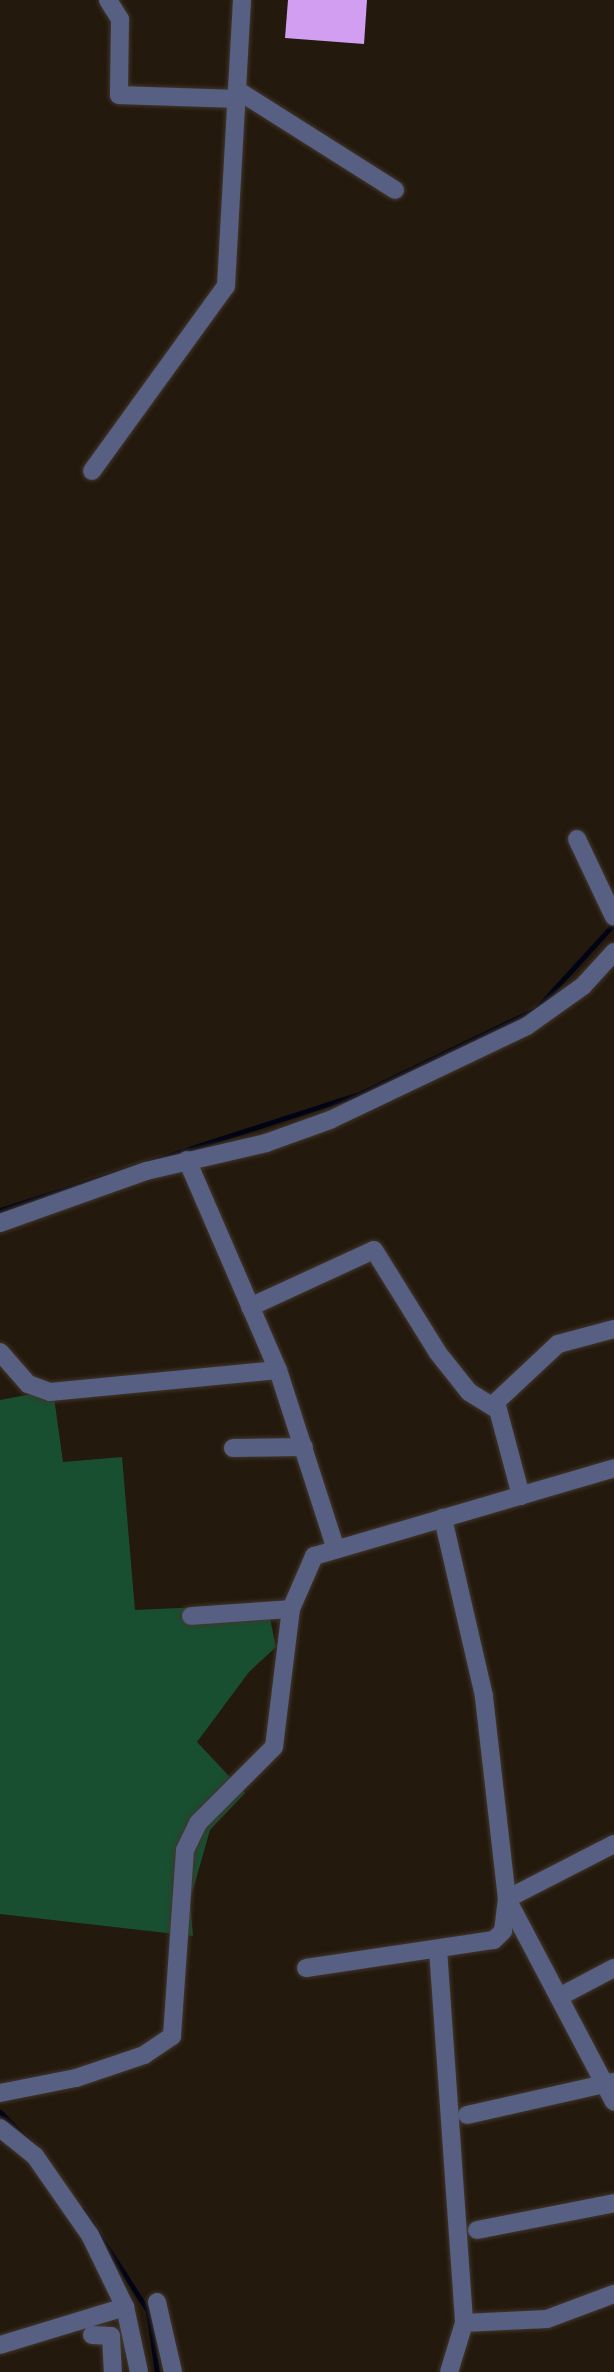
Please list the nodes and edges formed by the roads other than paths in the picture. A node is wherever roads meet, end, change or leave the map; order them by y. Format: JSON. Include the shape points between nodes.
{"nodes":[{"id":1,"x":108,"y":0,"type":"edge"},
{"id":2,"x":242,"y":0,"type":"edge"},
{"id":3,"x":237,"y":94,"type":"junction"},
{"id":4,"x":395,"y":190,"type":"dead end"},
{"id":5,"x":92,"y":471,"type":"dead end"},
{"id":6,"x":577,"y":839,"type":"dead end"},
{"id":7,"x":612,"y":916,"type":"edge"},
{"id":8,"x":614,"y":952,"type":"edge"},
{"id":9,"x":187,"y":1160,"type":"junction"},
{"id":10,"x":0,"y":1223,"type":"edge"},
{"id":11,"x":250,"y":1307,"type":"junction"},
{"id":12,"x":614,"y":1329,"type":"edge"},
{"id":13,"x":0,"y":1352,"type":"edge"},
{"id":14,"x":278,"y":1370,"type":"junction"},
{"id":15,"x":496,"y":1409,"type":"junction"},
{"id":16,"x":304,"y":1447,"type":"junction"},
{"id":17,"x":233,"y":1448,"type":"dead end"},
{"id":18,"x":614,"y":1468,"type":"edge"},
{"id":19,"x":521,"y":1496,"type":"junction"},
{"id":20,"x":443,"y":1518,"type":"junction"},
{"id":21,"x":335,"y":1547,"type":"junction"},
{"id":22,"x":291,"y":1609,"type":"junction"},
{"id":23,"x":191,"y":1616,"type":"dead end"},
{"id":24,"x":614,"y":1843,"type":"edge"},
{"id":25,"x":507,"y":1899,"type":"junction"},
{"id":26,"x":438,"y":1949,"type":"junction"},
{"id":27,"x":306,"y":1968,"type":"dead end"},
{"id":28,"x":614,"y":1968,"type":"edge"},
{"id":29,"x":559,"y":1997,"type":"junction"},
{"id":30,"x":612,"y":2090,"type":"edge"},
{"id":31,"x":0,"y":2093,"type":"edge"},
{"id":32,"x":467,"y":2115,"type":"dead end"},
{"id":33,"x":0,"y":2128,"type":"edge"},
{"id":34,"x":614,"y":2203,"type":"edge"},
{"id":35,"x":477,"y":2230,"type":"dead end"},
{"id":36,"x":614,"y":2294,"type":"edge"},
{"id":37,"x":157,"y":2302,"type":"dead end"},
{"id":38,"x":125,"y":2307,"type":"junction"},
{"id":39,"x":464,"y":2323,"type":"junction"},
{"id":40,"x":92,"y":2335,"type":"dead end"},
{"id":41,"x":0,"y":2345,"type":"edge"},
{"id":42,"x":113,"y":2372,"type":"edge"},
{"id":43,"x":139,"y":2372,"type":"edge"},
{"id":44,"x":173,"y":2372,"type":"edge"},
{"id":45,"x":449,"y":2372,"type":"edge"}],
"edges":[{"from":1,"to":3,"type":"street","via":[[120,19],[119,95]]},
{"from":2,"to":3,"type":"street"},
{"from":3,"to":4,"type":"street"},
{"from":3,"to":5,"type":"street","via":[[226,286]]},
{"from":6,"to":7,"type":"street"},
{"from":8,"to":9,"type":"street","via":[[556,1008],[444,1068],[330,1121]]},
{"from":9,"to":10,"type":"street"},
{"from":9,"to":11,"type":"street"},
{"from":11,"to":14,"type":"street"},
{"from":11,"to":15,"type":"street","via":[[374,1250],[438,1353],[469,1392]]},
{"from":12,"to":15,"type":"street","via":[[558,1344],[499,1398]]},
{"from":13,"to":14,"type":"street","via":[[27,1384],[50,1392]]},
{"from":14,"to":16,"type":"street"},
{"from":15,"to":19,"type":"street"},
{"from":16,"to":17,"type":"street"},
{"from":16,"to":21,"type":"street"},
{"from":18,"to":19,"type":"street"},
{"from":19,"to":20,"type":"street"},
{"from":20,"to":21,"type":"street"},
{"from":20,"to":25,"type":"street","via":[[484,1696]]},
{"from":21,"to":22,"type":"street","via":[[308,1563]]},
{"from":22,"to":23,"type":"street"},
{"from":22,"to":31,"type":"street","via":[[274,1747],[198,1823],[186,1850],[172,2036],[144,2055],[76,2078]]},
{"from":24,"to":25,"type":"street"},
{"from":25,"to":26,"type":"street","via":[[498,1938]]},
{"from":25,"to":29,"type":"street"},
{"from":26,"to":27,"type":"street"},
{"from":26,"to":39,"type":"street"},
{"from":28,"to":29,"type":"street"},
{"from":29,"to":30,"type":"street"},
{"from":30,"to":32,"type":"street"},
{"from":33,"to":38,"type":"street","via":[[53,2180],[110,2270]]},
{"from":34,"to":35,"type":"street"},
{"from":36,"to":39,"type":"street","via":[[547,2319]]},
{"from":37,"to":44,"type":"street"},
{"from":38,"to":41,"type":"street"},
{"from":38,"to":43,"type":"street"},
{"from":39,"to":45,"type":"street"},
{"from":40,"to":42,"type":"street","via":[[111,2336]]}]}
